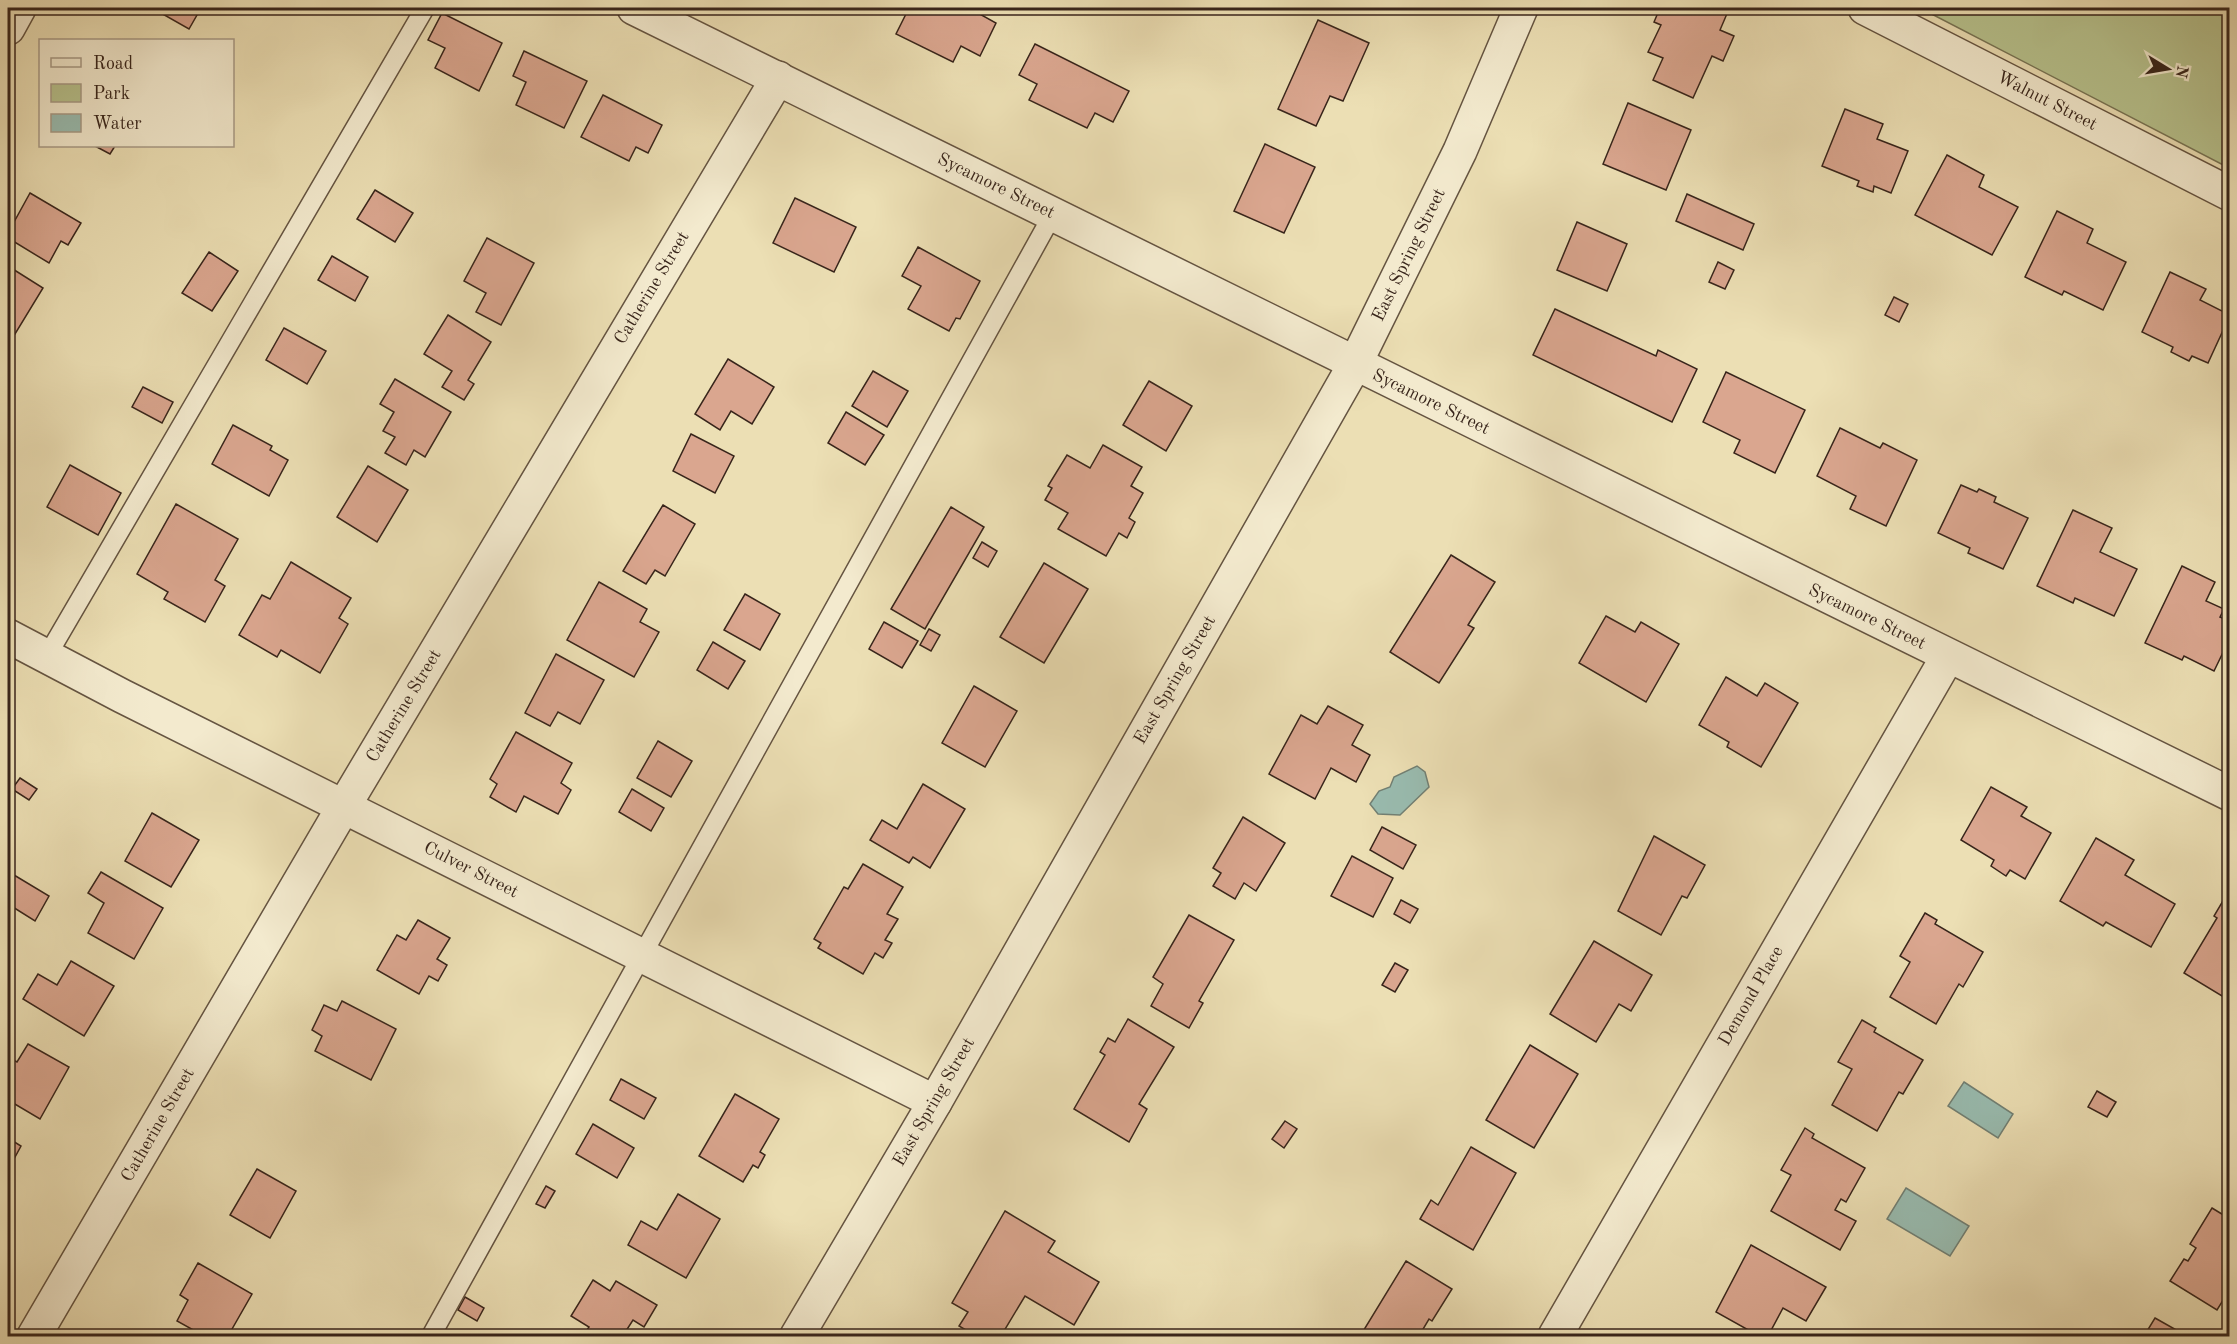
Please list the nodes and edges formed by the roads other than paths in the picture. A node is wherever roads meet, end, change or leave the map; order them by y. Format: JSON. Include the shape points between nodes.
{"nodes":[{"id":1,"x":19,"y":8,"type":"edge"},
{"id":2,"x":425,"y":8,"type":"edge"},
{"id":3,"x":634,"y":8,"type":"edge"},
{"id":4,"x":1521,"y":8,"type":"edge"},
{"id":5,"x":1865,"y":8,"type":"edge"},
{"id":6,"x":8,"y":28,"type":"edge"},
{"id":7,"x":778,"y":78,"type":"junction"},
{"id":8,"x":2229,"y":194,"type":"edge"},
{"id":9,"x":1053,"y":214,"type":"junction"},
{"id":10,"x":1355,"y":364,"type":"junction"},
{"id":11,"x":8,"y":636,"type":"edge"},
{"id":12,"x":47,"y":656,"type":"junction"},
{"id":13,"x":1948,"y":656,"type":"junction"},
{"id":14,"x":2229,"y":794,"type":"edge"},
{"id":15,"x":344,"y":806,"type":"junction"},
{"id":16,"x":644,"y":957,"type":"junction"},
{"id":17,"x":934,"y":1102,"type":"junction"},
{"id":18,"x":34,"y":1336,"type":"edge"},
{"id":19,"x":431,"y":1336,"type":"edge"},
{"id":20,"x":797,"y":1336,"type":"edge"},
{"id":21,"x":1555,"y":1336,"type":"edge"}],
"edges":[{"from":1,"to":6,"type":"street"},
{"from":2,"to":12,"type":"lane"},
{"from":3,"to":7,"type":"street","name":"Sycamore Street"},
{"from":4,"to":10,"type":"street","name":"East Spring Street","via":[[1460,151]]},
{"from":5,"to":8,"type":"street","name":"Walnut Street"},
{"from":7,"to":9,"type":"street","name":"Sycamore Street"},
{"from":7,"to":15,"type":"street","name":"Catherine Street"},
{"from":9,"to":10,"type":"street","name":"Sycamore Street"},
{"from":9,"to":16,"type":"lane"},
{"from":10,"to":13,"type":"street","name":"Sycamore Street"},
{"from":10,"to":17,"type":"street","name":"East Spring Street"},
{"from":11,"to":12,"type":"street","name":"Culver Street"},
{"from":12,"to":15,"type":"street","name":"Culver Street"},
{"from":13,"to":14,"type":"street","name":"Sycamore Street"},
{"from":13,"to":21,"type":"street","name":"Demond Place"},
{"from":15,"to":16,"type":"street","name":"Culver Street"},
{"from":15,"to":18,"type":"street","name":"Catherine Street"},
{"from":16,"to":17,"type":"street","name":"Culver Street"},
{"from":16,"to":19,"type":"lane"},
{"from":17,"to":20,"type":"street","name":"East Spring Street"}]}
